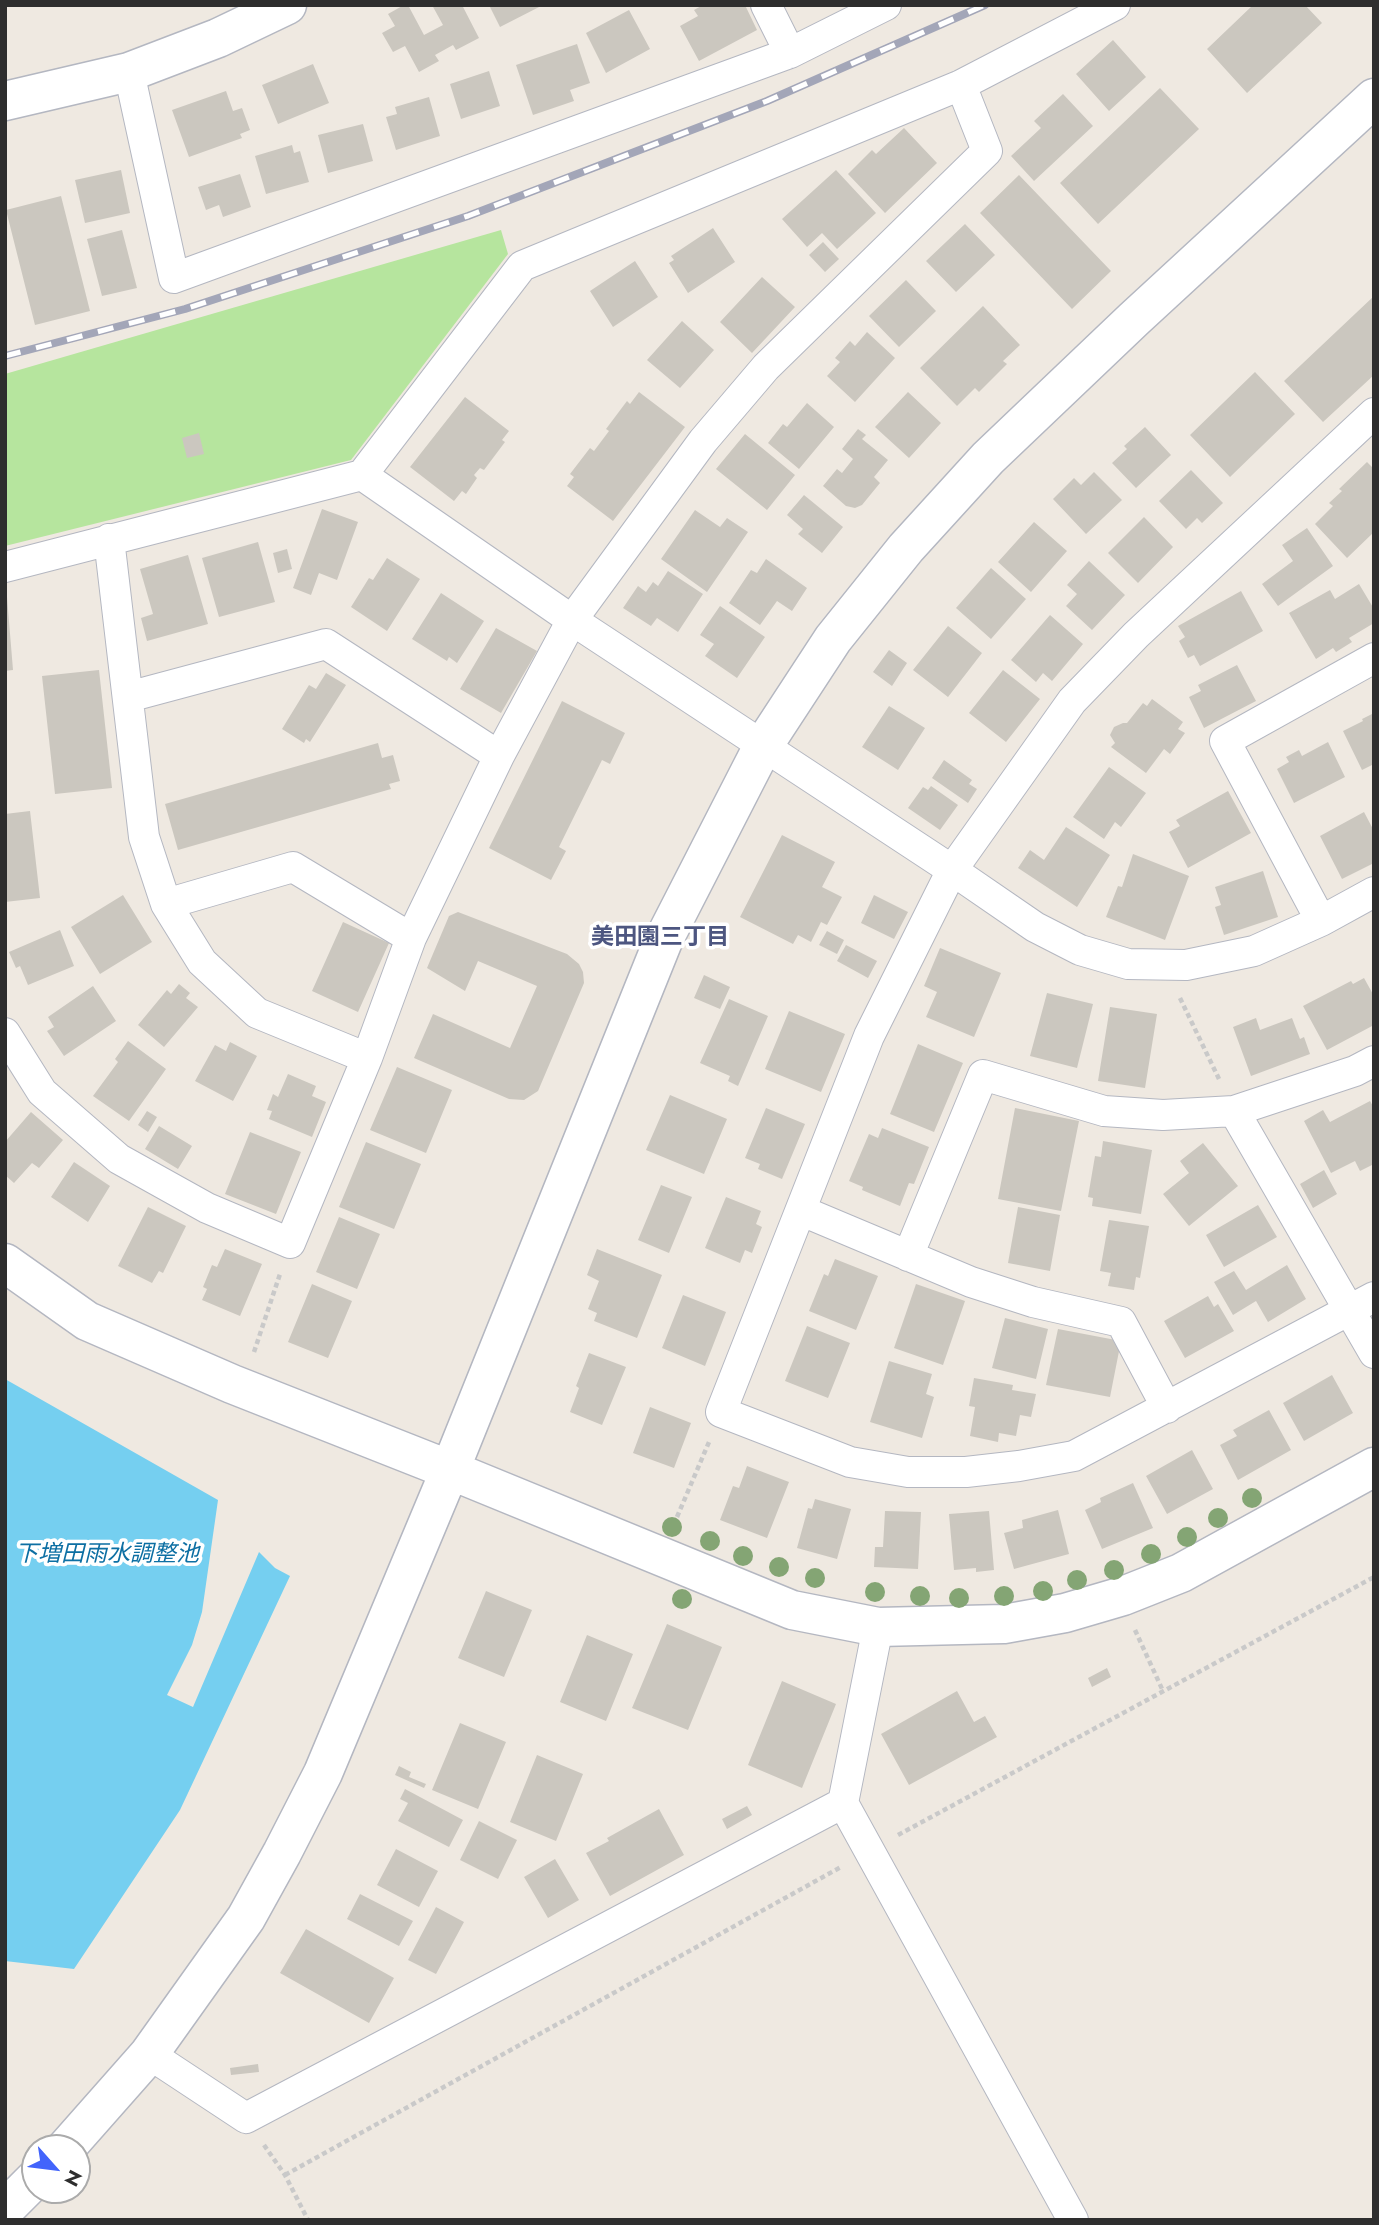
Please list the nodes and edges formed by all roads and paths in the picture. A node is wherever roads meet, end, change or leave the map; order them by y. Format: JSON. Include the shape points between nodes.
{"nodes":[{"id":1,"x":287,"y":5,"type":"edge"},
{"id":2,"x":766,"y":5,"type":"edge"},
{"id":3,"x":886,"y":5,"type":"edge"},
{"id":4,"x":1115,"y":5,"type":"edge"},
{"id":5,"x":790,"y":53,"type":"junction"},
{"id":6,"x":129,"y":72,"type":"junction"},
{"id":7,"x":961,"y":85,"type":"junction"},
{"id":8,"x":1374,"y":98,"type":"edge"},
{"id":9,"x":5,"y":102,"type":"edge"},
{"id":10,"x":1374,"y":413,"type":"edge"},
{"id":11,"x":362,"y":475,"type":"junction"},
{"id":12,"x":108,"y":539,"type":"junction"},
{"id":13,"x":5,"y":567,"type":"edge"},
{"id":14,"x":572,"y":620,"type":"junction"},
{"id":15,"x":1374,"y":658,"type":"edge"},
{"id":16,"x":128,"y":697,"type":"junction"},
{"id":17,"x":763,"y":746,"type":"junction"},
{"id":18,"x":499,"y":756,"type":"junction"},
{"id":19,"x":952,"y":870,"type":"junction"},
{"id":20,"x":1374,"y":892,"type":"edge"},
{"id":21,"x":166,"y":904,"type":"junction"},
{"id":22,"x":1321,"y":921,"type":"junction"},
{"id":23,"x":411,"y":938,"type":"junction"},
{"id":24,"x":1180,"y":998,"type":"dead end"},
{"id":25,"x":5,"y":1032,"type":"edge"},
{"id":26,"x":368,"y":1058,"type":"junction"},
{"id":27,"x":1374,"y":1061,"type":"edge"},
{"id":28,"x":1234,"y":1111,"type":"junction"},
{"id":29,"x":802,"y":1211,"type":"junction"},
{"id":30,"x":290,"y":1243,"type":"junction"},
{"id":31,"x":908,"y":1256,"type":"junction"},
{"id":32,"x":5,"y":1263,"type":"edge"},
{"id":33,"x":1361,"y":1304,"type":"edge"},
{"id":34,"x":254,"y":1352,"type":"dead end"},
{"id":35,"x":1374,"y":1353,"type":"edge"},
{"id":36,"x":1167,"y":1408,"type":"junction"},
{"id":37,"x":721,"y":1412,"type":"junction"},
{"id":38,"x":1374,"y":1467,"type":"edge"},
{"id":39,"x":450,"y":1470,"type":"junction"},
{"id":40,"x":677,"y":1517,"type":"dead end"},
{"id":41,"x":1374,"y":1577,"type":"edge"},
{"id":42,"x":878,"y":1628,"type":"junction"},
{"id":43,"x":1141,"y":1646,"type":"dead end"},
{"id":44,"x":1163,"y":1692,"type":"junction"},
{"id":45,"x":843,"y":1802,"type":"junction"},
{"id":46,"x":870,"y":1851,"type":"junction"},
{"id":47,"x":149,"y":2054,"type":"junction"},
{"id":48,"x":246,"y":2118,"type":"junction"},
{"id":49,"x":78,"y":2134,"type":"edge"},
{"id":50,"x":285,"y":2175,"type":"junction"},
{"id":51,"x":21,"y":2193,"type":"edge"},
{"id":52,"x":5,"y":2209,"type":"edge"},
{"id":53,"x":308,"y":2220,"type":"edge"},
{"id":54,"x":1073,"y":2220,"type":"edge"}],
"edges":[{"from":1,"to":6,"type":"street"},
{"from":2,"to":5,"type":"street"},
{"from":3,"to":5,"type":"street"},
{"from":4,"to":7,"type":"street"},
{"from":5,"to":6,"type":"street","via":[[174,278]]},
{"from":6,"to":9,"type":"street"},
{"from":7,"to":11,"type":"street","via":[[522,266]]},
{"from":7,"to":14,"type":"street","via":[[987,151],[766,368],[704,441]]},
{"from":8,"to":17,"type":"street","via":[[988,458],[906,548],[833,639]]},
{"from":10,"to":19,"type":"street","via":[[1136,635],[1072,701]]},
{"from":11,"to":12,"type":"street"},
{"from":11,"to":14,"type":"street"},
{"from":12,"to":13,"type":"street"},
{"from":12,"to":16,"type":"street"},
{"from":14,"to":17,"type":"street"},
{"from":14,"to":18,"type":"street"},
{"from":15,"to":22,"type":"street","via":[[1225,741]]},
{"from":16,"to":18,"type":"street","via":[[326,643]]},
{"from":16,"to":21,"type":"street","via":[[144,837]]},
{"from":17,"to":19,"type":"street"},
{"from":17,"to":39,"type":"street","via":[[663,941]]},
{"from":18,"to":23,"type":"street"},
{"from":19,"to":22,"type":"street","via":[[1035,927],[1080,950],[1128,964],[1186,965],[1254,951]]},
{"from":19,"to":29,"type":"street","via":[[869,1036]]},
{"from":20,"to":22,"type":"street"},
{"from":21,"to":23,"type":"street","via":[[293,867]]},
{"from":21,"to":26,"type":"street","via":[[202,962],[257,1013]]},
{"from":23,"to":26,"type":"street"},
{"from":24,"to":28,"type":"path"},
{"from":25,"to":30,"type":"street","via":[[42,1092],[119,1159],[207,1208]]},
{"from":26,"to":30,"type":"street"},
{"from":27,"to":28,"type":"street"},
{"from":28,"to":31,"type":"street","via":[[1163,1115],[1104,1111],[983,1075]]},
{"from":28,"to":33,"type":"street"},
{"from":29,"to":31,"type":"street"},
{"from":29,"to":37,"type":"street"},
{"from":30,"to":34,"type":"path"},
{"from":31,"to":36,"type":"street","via":[[1033,1302],[1121,1322]]},
{"from":32,"to":39,"type":"street","via":[[87,1321]]},
{"from":33,"to":35,"type":"street"},
{"from":33,"to":36,"type":"street"},
{"from":36,"to":37,"type":"street","via":[[1074,1455],[966,1472],[908,1472],[850,1462]]},
{"from":37,"to":40,"type":"path"},
{"from":38,"to":42,"type":"street","via":[[1181,1573],[1123,1596],[1004,1624]]},
{"from":39,"to":42,"type":"street","via":[[792,1610]]},
{"from":39,"to":47,"type":"street","via":[[342,1731],[282,1853],[246,1918]]},
{"from":41,"to":44,"type":"path"},
{"from":42,"to":45,"type":"street"},
{"from":43,"to":44,"type":"path"},
{"from":44,"to":46,"type":"path"},
{"from":45,"to":46,"type":"street"},
{"from":45,"to":48,"type":"street"},
{"from":46,"to":50,"type":"path"},
{"from":46,"to":54,"type":"street"},
{"from":47,"to":48,"type":"street"},
{"from":47,"to":49,"type":"street"},
{"from":48,"to":50,"type":"path"},
{"from":50,"to":53,"type":"path"},
{"from":51,"to":52,"type":"street"}]}
